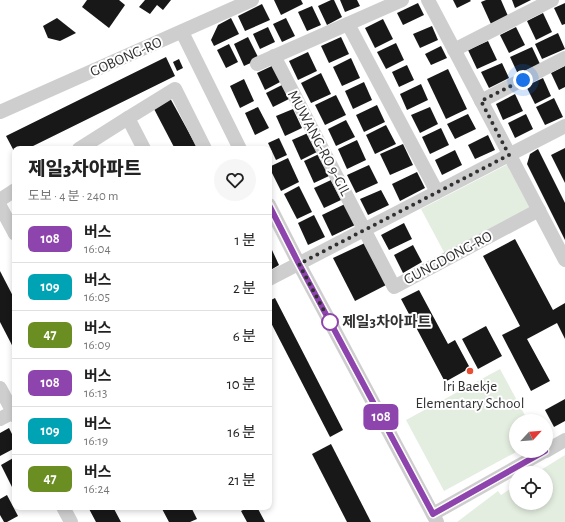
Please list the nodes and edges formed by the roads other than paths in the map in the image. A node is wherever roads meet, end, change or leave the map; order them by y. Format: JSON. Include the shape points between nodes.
{"nodes":[{"id":1,"x":252,"y":0,"type":"edge"},
{"id":2,"x":402,"y":0,"type":"edge"},
{"id":3,"x":428,"y":0,"type":"edge"},
{"id":4,"x":552,"y":0,"type":"edge"},
{"id":5,"x":348,"y":24,"type":"junction"},
{"id":6,"x":182,"y":32,"type":"junction"},
{"id":7,"x":454,"y":50,"type":"junction"},
{"id":8,"x":274,"y":56,"type":"junction"},
{"id":9,"x":565,"y":58,"type":"edge"},
{"id":10,"x":257,"y":64,"type":"dead end"},
{"id":11,"x":481,"y":101,"type":"junction"},
{"id":12,"x":0,"y":112,"type":"edge"},
{"id":13,"x":128,"y":118,"type":"junction"},
{"id":14,"x":565,"y":126,"type":"edge"},
{"id":15,"x":84,"y":146,"type":"edge"},
{"id":16,"x":142,"y":146,"type":"edge"},
{"id":17,"x":204,"y":146,"type":"edge"},
{"id":18,"x":239,"y":146,"type":"edge"},
{"id":19,"x":509,"y":155,"type":"junction"},
{"id":20,"x":12,"y":192,"type":"edge"},
{"id":21,"x":437,"y":192,"type":"junction"},
{"id":22,"x":0,"y":200,"type":"edge"},
{"id":23,"x":0,"y":206,"type":"edge"},
{"id":24,"x":538,"y":210,"type":"junction"},
{"id":25,"x":272,"y":211,"type":"edge"},
{"id":26,"x":12,"y":228,"type":"edge"},
{"id":27,"x":365,"y":229,"type":"junction"},
{"id":28,"x":565,"y":260,"type":"edge"},
{"id":29,"x":299,"y":264,"type":"junction"},
{"id":30,"x":272,"y":278,"type":"edge"},
{"id":31,"x":0,"y":388,"type":"edge"},
{"id":32,"x":12,"y":409,"type":"edge"},
{"id":33,"x":12,"y":414,"type":"edge"},
{"id":34,"x":0,"y":418,"type":"edge"},
{"id":35,"x":565,"y":440,"type":"edge"},
{"id":36,"x":553,"y":447,"type":"edge"},
{"id":37,"x":534,"y":458,"type":"edge"},
{"id":38,"x":65,"y":510,"type":"edge"},
{"id":39,"x":435,"y":518,"type":"edge"},
{"id":40,"x":71,"y":522,"type":"edge"}],
"edges":[{"from":1,"to":6,"type":"street","name":"GOBONG-RO"},
{"from":2,"to":5,"type":"street"},
{"from":3,"to":7,"type":"street"},
{"from":4,"to":7,"type":"street"},
{"from":5,"to":8,"type":"street"},
{"from":5,"to":21,"type":"street"},
{"from":6,"to":12,"type":"street","name":"GOBONG-RO"},
{"from":6,"to":18,"type":"street"},
{"from":7,"to":11,"type":"street"},
{"from":8,"to":10,"type":"street"},
{"from":8,"to":27,"type":"street","name":"MUWANG-RO 9-GIL"},
{"from":9,"to":11,"type":"street"},
{"from":11,"to":19,"type":"street"},
{"from":13,"to":15,"type":"street"},
{"from":13,"to":16,"type":"street"},
{"from":13,"to":17,"type":"street","via":[[175,89]]},
{"from":14,"to":19,"type":"street"},
{"from":19,"to":21,"type":"street"},
{"from":19,"to":24,"type":"street"},
{"from":20,"to":22,"type":"street"},
{"from":21,"to":27,"type":"street"},
{"from":23,"to":26,"type":"street"},
{"from":24,"to":27,"type":"street","name":"GUNGDONG-RO","via":[[394,287]]},
{"from":24,"to":28,"type":"street"},
{"from":25,"to":29,"type":"street"},
{"from":27,"to":29,"type":"street"},
{"from":29,"to":30,"type":"street"},
{"from":29,"to":39,"type":"street"},
{"from":31,"to":32,"type":"street"},
{"from":33,"to":34,"type":"street"},
{"from":35,"to":36,"type":"street"},
{"from":37,"to":39,"type":"street"},
{"from":38,"to":40,"type":"street"}]}
